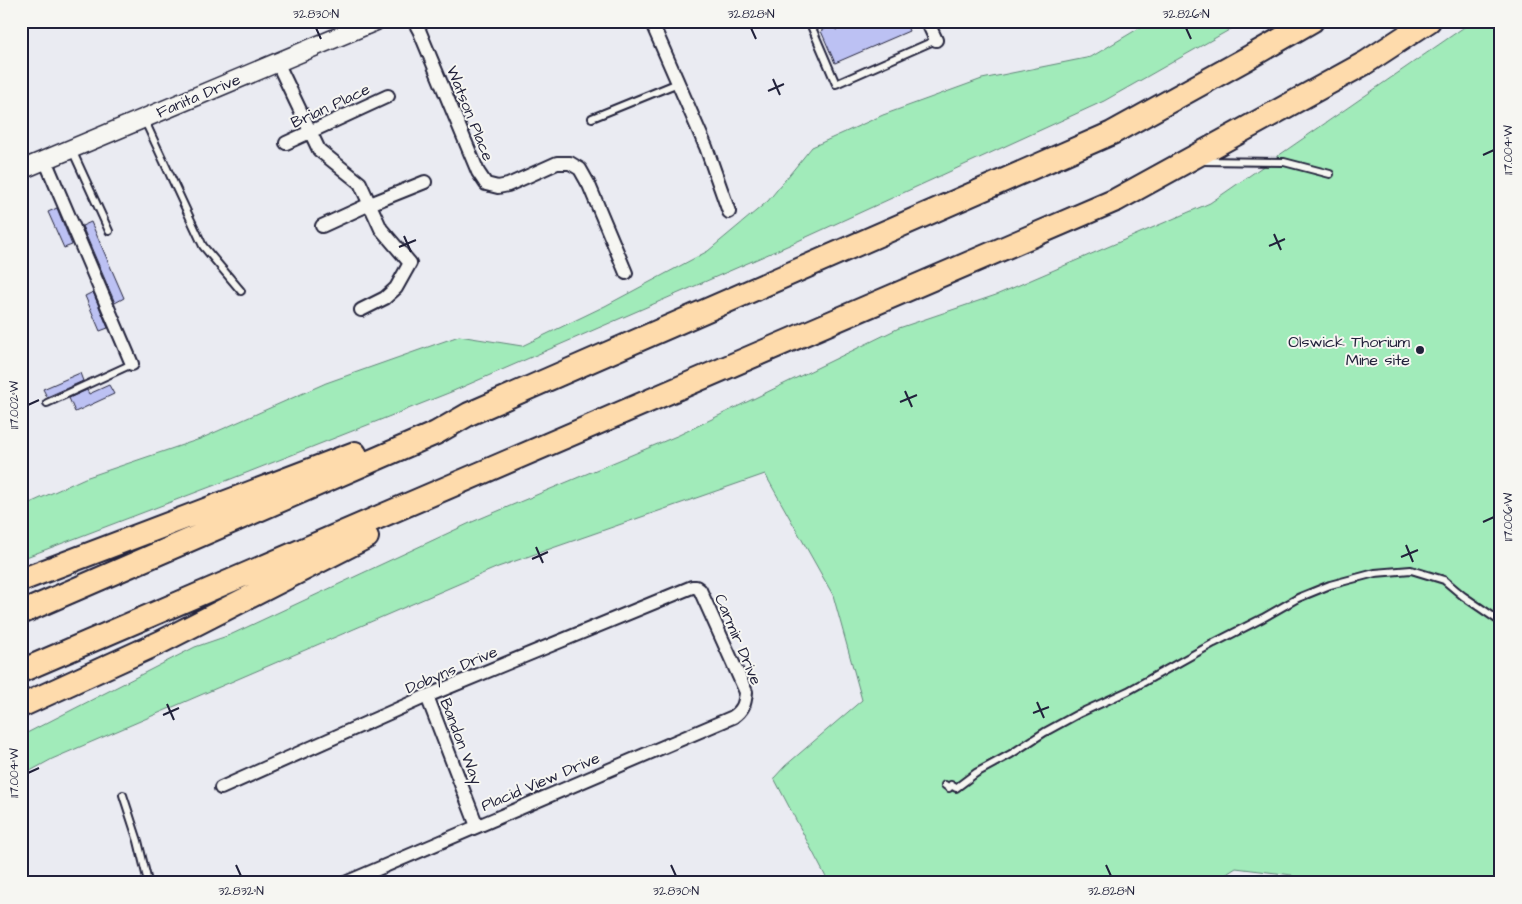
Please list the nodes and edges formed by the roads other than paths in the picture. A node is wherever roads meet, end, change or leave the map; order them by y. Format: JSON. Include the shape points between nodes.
{"nodes":[{"id":1,"x":376,"y":21,"type":"edge"},
{"id":2,"x":414,"y":21,"type":"edge"},
{"id":3,"x":651,"y":21,"type":"edge"},
{"id":4,"x":809,"y":21,"type":"edge"},
{"id":5,"x":927,"y":21,"type":"edge"},
{"id":6,"x":1312,"y":21,"type":"edge"},
{"id":7,"x":1429,"y":21,"type":"edge"},
{"id":8,"x":936,"y":40,"type":"joint"},
{"id":9,"x":277,"y":62,"type":"junction"},
{"id":10,"x":678,"y":83,"type":"junction"},
{"id":11,"x":388,"y":96,"type":"dead end"},
{"id":12,"x":144,"y":118,"type":"junction"},
{"id":13,"x":592,"y":118,"type":"dead end"},
{"id":14,"x":310,"y":132,"type":"junction"},
{"id":15,"x":286,"y":143,"type":"dead end"},
{"id":16,"x":71,"y":148,"type":"junction"},
{"id":17,"x":44,"y":160,"type":"junction"},
{"id":18,"x":1188,"y":160,"type":"junction"},
{"id":19,"x":21,"y":170,"type":"edge"},
{"id":20,"x":1330,"y":174,"type":"dead end"},
{"id":21,"x":425,"y":182,"type":"dead end"},
{"id":22,"x":370,"y":204,"type":"junction"},
{"id":23,"x":729,"y":212,"type":"dead end"},
{"id":24,"x":322,"y":226,"type":"dead end"},
{"id":25,"x":109,"y":231,"type":"dead end"},
{"id":26,"x":626,"y":274,"type":"dead end"},
{"id":27,"x":241,"y":291,"type":"dead end"},
{"id":28,"x":361,"y":310,"type":"dead end"},
{"id":29,"x":132,"y":364,"type":"joint"},
{"id":30,"x":48,"y":403,"type":"dead end"},
{"id":31,"x":469,"y":414,"type":"junction"},
{"id":32,"x":566,"y":437,"type":"junction"},
{"id":33,"x":21,"y":580,"type":"edge"},
{"id":34,"x":696,"y":587,"type":"joint"},
{"id":35,"x":21,"y":613,"type":"edge"},
{"id":36,"x":1501,"y":622,"type":"edge"},
{"id":37,"x":21,"y":671,"type":"edge"},
{"id":38,"x":426,"y":696,"type":"junction"},
{"id":39,"x":743,"y":705,"type":"joint"},
{"id":40,"x":21,"y":706,"type":"edge"},
{"id":41,"x":945,"y":786,"type":"dead end"},
{"id":42,"x":221,"y":788,"type":"dead end"},
{"id":43,"x":123,"y":796,"type":"dead end"},
{"id":44,"x":477,"y":826,"type":"junction"},
{"id":45,"x":146,"y":883,"type":"edge"},
{"id":46,"x":345,"y":883,"type":"edge"}],
"edges":[{"from":1,"to":9,"type":"main road","name":"Fanita Drive"},
{"from":2,"to":26,"type":"street","name":"Watson Place","via":[[486,184],[508,185],[557,163],[570,163],[580,170],[589,185]]},
{"from":3,"to":10,"type":"street"},
{"from":4,"to":8,"type":"lane","via":[[836,84]]},
{"from":5,"to":8,"type":"street"},
{"from":6,"to":31,"type":"highway","via":[[1112,133]]},
{"from":7,"to":18,"type":"highway","via":[[1366,63]]},
{"from":9,"to":12,"type":"main road","name":"Fanita Drive"},
{"from":9,"to":14,"type":"street"},
{"from":10,"to":13,"type":"lane"},
{"from":10,"to":23,"type":"street","via":[[706,147]]},
{"from":11,"to":14,"type":"street","name":"Brian Place"},
{"from":12,"to":16,"type":"main road","name":"Fanita Drive"},
{"from":12,"to":27,"type":"lane","via":[[203,246]]},
{"from":14,"to":15,"type":"street","name":"Brian Place"},
{"from":14,"to":22,"type":"street","via":[[319,150],[360,182]]},
{"from":16,"to":17,"type":"main road","name":"Fanita Drive"},
{"from":16,"to":25,"type":"lane"},
{"from":17,"to":19,"type":"main road","name":"Fanita Drive"},
{"from":17,"to":29,"type":"street"},
{"from":18,"to":20,"type":"lane","via":[[1284,162]]},
{"from":18,"to":32,"type":"highway","via":[[1116,200]]},
{"from":21,"to":22,"type":"street"},
{"from":22,"to":24,"type":"street"},
{"from":22,"to":28,"type":"street","via":[[381,228],[410,263],[396,288],[385,298]]},
{"from":29,"to":30,"type":"lane"},
{"from":31,"to":33,"type":"highway","via":[[454,415]]},
{"from":31,"to":35,"type":"highway","via":[[436,433]]},
{"from":32,"to":37,"type":"highway"},
{"from":32,"to":40,"type":"highway","via":[[161,642]]},
{"from":34,"to":38,"type":"street","name":"Dobyns Drive"},
{"from":34,"to":39,"type":"street","name":"Carmir Drive","via":[[703,595],[746,692]]},
{"from":36,"to":41,"type":"lane","via":[[1444,580],[1411,570],[1374,573],[1330,585],[1298,598],[1128,691],[1078,714],[956,788]]},
{"from":38,"to":42,"type":"street","name":"Dobyns Drive"},
{"from":38,"to":44,"type":"street","name":"Bandon Way"},
{"from":39,"to":44,"type":"street","name":"Placid View Drive","via":[[733,717]]},
{"from":43,"to":45,"type":"lane","via":[[138,841]]},
{"from":44,"to":46,"type":"street","name":"Placid View Drive"}]}
